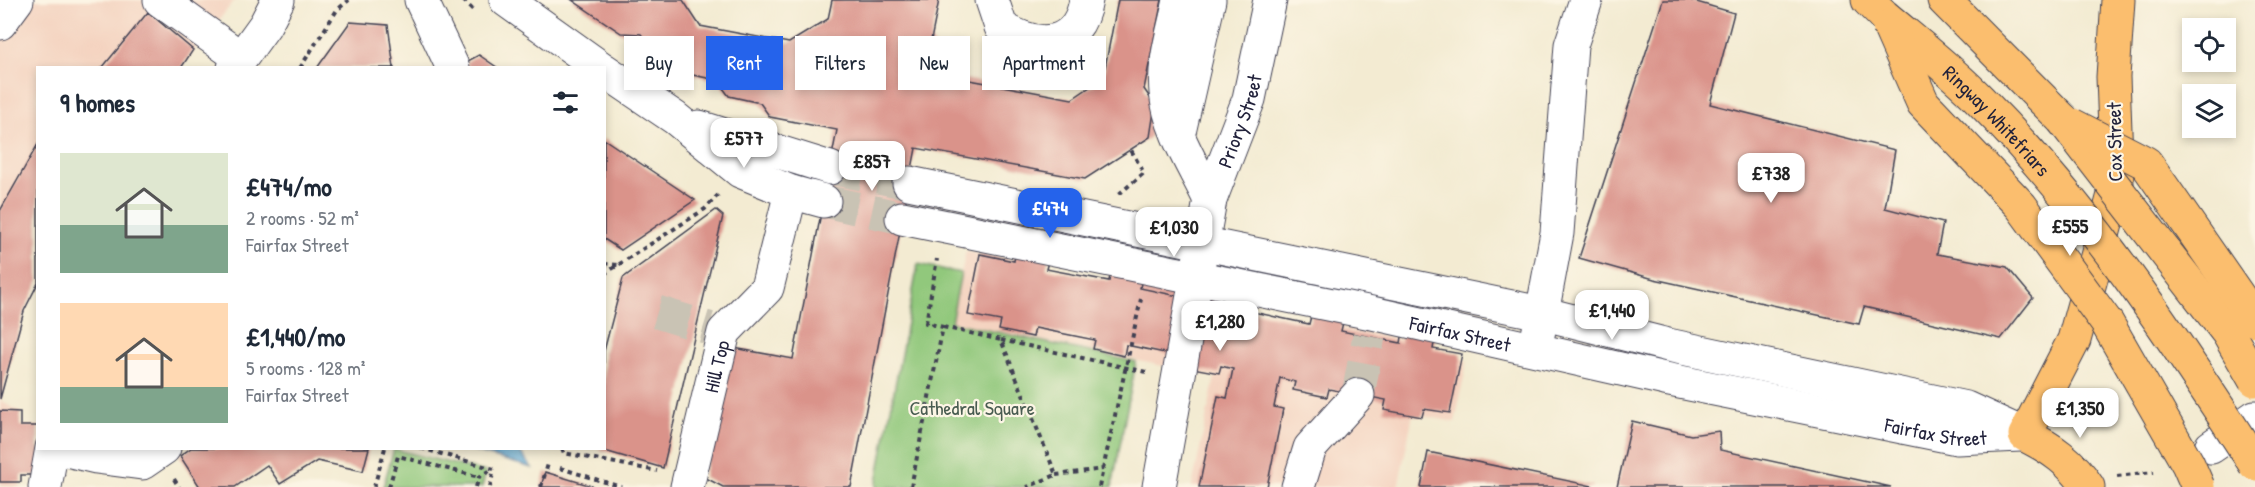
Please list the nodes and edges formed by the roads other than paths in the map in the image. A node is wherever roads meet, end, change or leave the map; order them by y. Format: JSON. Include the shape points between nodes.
{"nodes":[{"id":1,"x":17,"y":0,"type":"edge"},
{"id":2,"x":160,"y":0,"type":"edge"},
{"id":3,"x":278,"y":0,"type":"edge"},
{"id":4,"x":422,"y":0,"type":"edge"},
{"id":5,"x":992,"y":0,"type":"edge"},
{"id":6,"x":1086,"y":0,"type":"edge"},
{"id":7,"x":1180,"y":0,"type":"edge"},
{"id":8,"x":1209,"y":0,"type":"edge"},
{"id":9,"x":1270,"y":0,"type":"edge"},
{"id":10,"x":1944,"y":0,"type":"edge"},
{"id":11,"x":2118,"y":0,"type":"edge"},
{"id":12,"x":1577,"y":6,"type":"edge"},
{"id":13,"x":493,"y":8,"type":"edge"},
{"id":14,"x":1876,"y":8,"type":"edge"},
{"id":15,"x":0,"y":23,"type":"edge"},
{"id":16,"x":237,"y":63,"type":"edge"},
{"id":17,"x":452,"y":66,"type":"edge"},
{"id":18,"x":598,"y":66,"type":"edge"},
{"id":19,"x":606,"y":71,"type":"edge"},
{"id":20,"x":675,"y":118,"type":"junction"},
{"id":21,"x":2063,"y":120,"type":"junction"},
{"id":22,"x":1178,"y":136,"type":"junction"},
{"id":23,"x":830,"y":168,"type":"tunnel mouth"},
{"id":24,"x":909,"y":183,"type":"tunnel mouth"},
{"id":25,"x":791,"y":192,"type":"junction"},
{"id":26,"x":1210,"y":200,"type":"junction"},
{"id":27,"x":824,"y":201,"type":"tunnel mouth"},
{"id":28,"x":902,"y":218,"type":"tunnel mouth"},
{"id":29,"x":1201,"y":244,"type":"junction"},
{"id":30,"x":1198,"y":277,"type":"junction"},
{"id":31,"x":1541,"y":313,"type":"junction"},
{"id":32,"x":2255,"y":320,"type":"edge"},
{"id":33,"x":1536,"y":348,"type":"junction"},
{"id":34,"x":2255,"y":380,"type":"edge"},
{"id":35,"x":1358,"y":394,"type":"tunnel mouth"},
{"id":36,"x":2255,"y":417,"type":"edge"},
{"id":37,"x":2025,"y":435,"type":"junction"},
{"id":38,"x":2211,"y":447,"type":"dead end"},
{"id":39,"x":52,"y":450,"type":"edge"},
{"id":40,"x":66,"y":450,"type":"edge"},
{"id":41,"x":161,"y":450,"type":"edge"},
{"id":42,"x":2255,"y":464,"type":"edge"},
{"id":43,"x":689,"y":482,"type":"edge"},
{"id":44,"x":45,"y":487,"type":"edge"},
{"id":45,"x":1159,"y":487,"type":"edge"},
{"id":46,"x":1298,"y":487,"type":"edge"},
{"id":47,"x":2088,"y":487,"type":"edge"},
{"id":48,"x":2198,"y":487,"type":"edge"}],
"edges":[{"from":1,"to":15,"type":"street"},
{"from":2,"to":16,"type":"street"},
{"from":3,"to":16,"type":"street"},
{"from":4,"to":17,"type":"street"},
{"from":5,"to":6,"type":"street","via":[[1001,27],[1018,38],[1038,43],[1060,40],[1077,29]]},
{"from":7,"to":22,"type":"street","via":[[1167,59],[1166,92]]},
{"from":8,"to":22,"type":"street"},
{"from":9,"to":26,"type":"street","name":"Priory Street","via":[[1249,99]]},
{"from":10,"to":21,"type":"main road"},
{"from":11,"to":37,"type":"main road","name":"Cox Street","via":[[2113,77],[2117,184],[2074,340]]},
{"from":12,"to":31,"type":"street","via":[[1567,71],[1554,261]]},
{"from":13,"to":18,"type":"street"},
{"from":14,"to":42,"type":"main road","name":"Ringway Whitefriars","bridge":true,"via":[[1980,99],[2062,189],[2170,331]]},
{"from":14,"to":48,"type":"main road","bridge":true,"via":[[1923,103],[2021,206],[2107,322]]},
{"from":19,"to":20,"type":"street"},
{"from":20,"to":23,"type":"street"},
{"from":20,"to":25,"type":"street","via":[[740,171]]},
{"from":21,"to":32,"type":"main road","bridge":true,"via":[[2146,163]]},
{"from":21,"to":34,"type":"main road","bridge":true,"via":[[2228,333]]},
{"from":22,"to":26,"type":"street"},
{"from":24,"to":29,"type":"street","name":"Fairfax Street"},
{"from":25,"to":27,"type":"street"},
{"from":25,"to":43,"type":"street","name":"Hill Top","via":[[767,288],[716,330]]},
{"from":26,"to":29,"type":"street","name":"Priory Street"},
{"from":28,"to":30,"type":"street","name":"Fairfax Street"},
{"from":29,"to":30,"type":"street","name":"Priory Street"},
{"from":29,"to":31,"type":"street","name":"Fairfax Street"},
{"from":30,"to":33,"type":"street","name":"Fairfax Street","via":[[1370,325]]},
{"from":30,"to":45,"type":"street","name":"Priory Street"},
{"from":31,"to":33,"type":"street"},
{"from":31,"to":37,"type":"street","name":"Fairfax Street","via":[[1668,345],[1966,408]]},
{"from":33,"to":37,"type":"street","name":"Fairfax Street","via":[[1665,379],[1957,438]]},
{"from":35,"to":46,"type":"street","via":[[1310,448]]},
{"from":36,"to":38,"type":"street"},
{"from":37,"to":47,"type":"main road","via":[[2074,467]]},
{"from":39,"to":44,"type":"street"},
{"from":40,"to":41,"type":"street","via":[[142,463]]}]}
